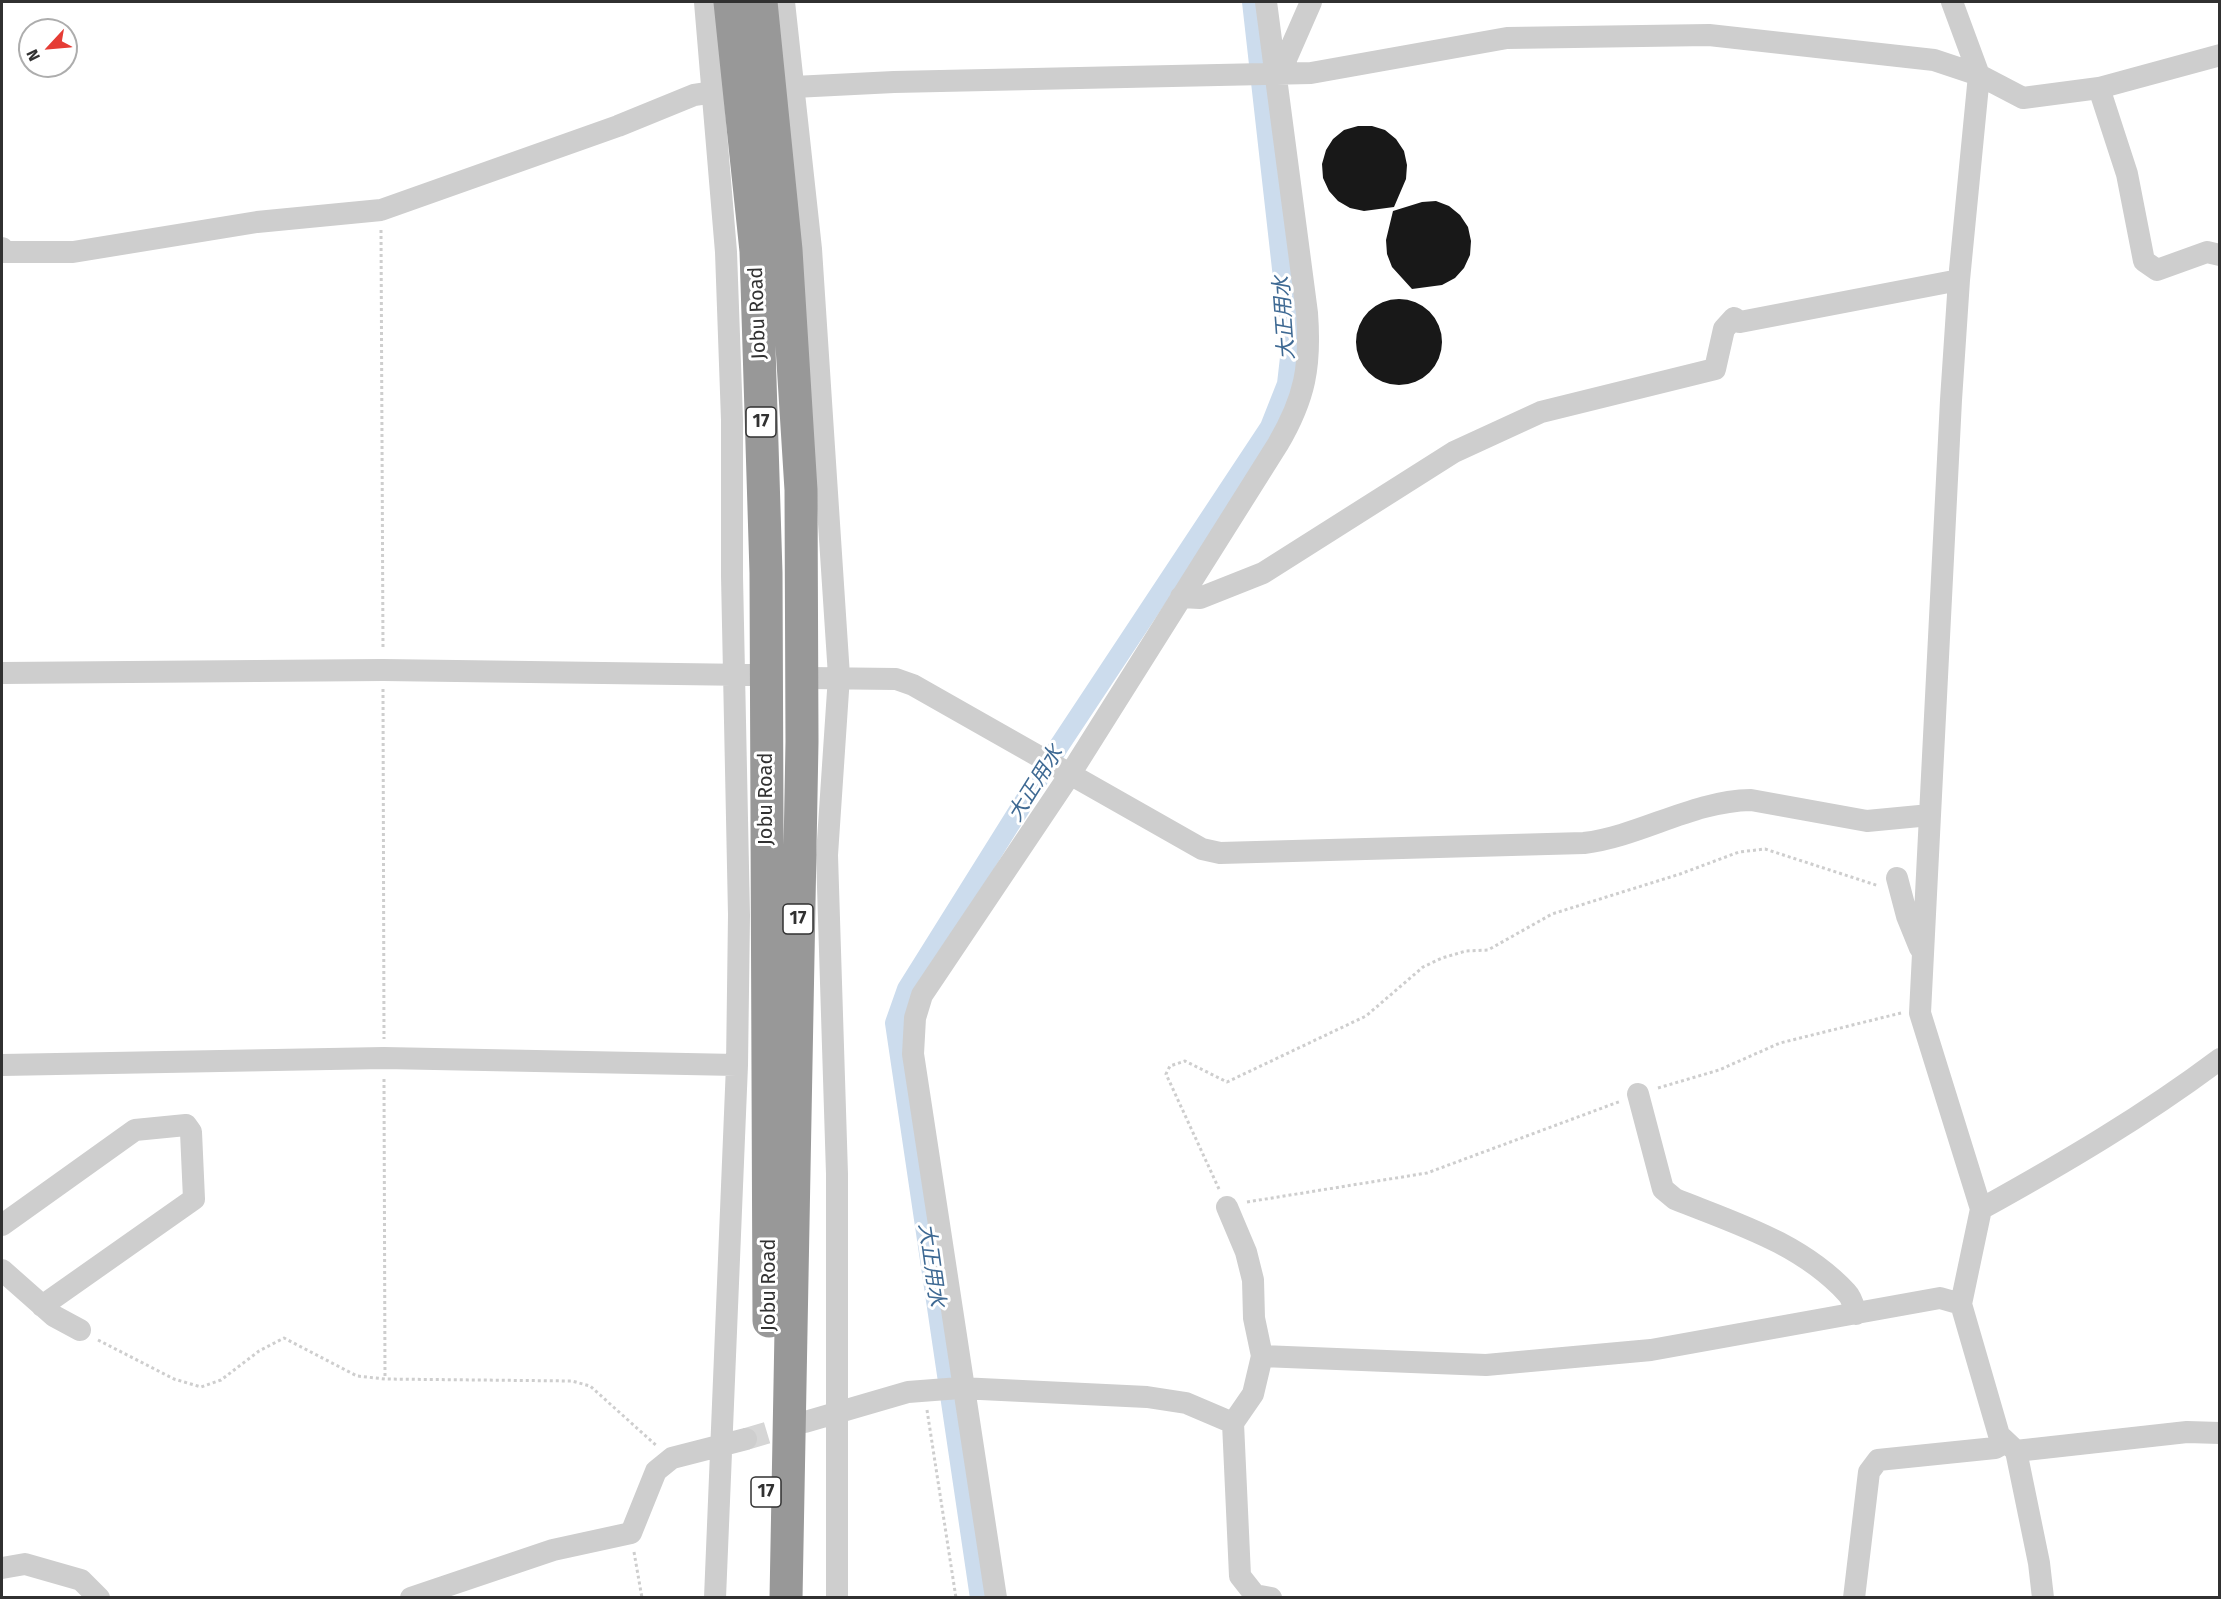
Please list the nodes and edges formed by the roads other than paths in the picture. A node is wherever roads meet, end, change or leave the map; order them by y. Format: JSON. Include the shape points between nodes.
{"nodes":[{"id":1,"x":705,"y":2,"type":"edge"},
{"id":2,"x":730,"y":2,"type":"edge"},
{"id":3,"x":761,"y":2,"type":"edge"},
{"id":4,"x":784,"y":2,"type":"edge"},
{"id":5,"x":1266,"y":2,"type":"edge"},
{"id":6,"x":1311,"y":2,"type":"edge"},
{"id":7,"x":1952,"y":2,"type":"edge"},
{"id":8,"x":2220,"y":55,"type":"edge"},
{"id":9,"x":1275,"y":74,"type":"junction"},
{"id":10,"x":1979,"y":75,"type":"junction"},
{"id":11,"x":794,"y":87,"type":"junction"},
{"id":12,"x":2099,"y":88,"type":"junction"},
{"id":13,"x":714,"y":92,"type":"junction"},
{"id":14,"x":2,"y":248,"type":"edge"},
{"id":15,"x":2220,"y":255,"type":"edge"},
{"id":16,"x":1959,"y":279,"type":"junction"},
{"id":17,"x":1181,"y":597,"type":"junction"},
{"id":18,"x":2,"y":673,"type":"edge"},
{"id":19,"x":744,"y":674,"type":"junction"},
{"id":20,"x":839,"y":676,"type":"junction"},
{"id":21,"x":809,"y":678,"type":"dead end"},
{"id":22,"x":1065,"y":773,"type":"junction"},
{"id":23,"x":1930,"y":814,"type":"junction"},
{"id":24,"x":1899,"y":886,"type":"road end"},
{"id":25,"x":1923,"y":955,"type":"junction"},
{"id":26,"x":2220,"y":1059,"type":"edge"},
{"id":27,"x":2,"y":1065,"type":"edge"},
{"id":28,"x":737,"y":1065,"type":"junction"},
{"id":29,"x":1638,"y":1094,"type":"road end"},
{"id":30,"x":1227,"y":1207,"type":"road end"},
{"id":31,"x":1981,"y":1209,"type":"junction"},
{"id":32,"x":2,"y":1225,"type":"edge"},
{"id":33,"x":2,"y":1270,"type":"edge"},
{"id":34,"x":1961,"y":1304,"type":"junction"},
{"id":35,"x":42,"y":1306,"type":"junction"},
{"id":36,"x":1856,"y":1314,"type":"junction"},
{"id":37,"x":81,"y":1330,"type":"road end"},
{"id":38,"x":1262,"y":1356,"type":"junction"},
{"id":39,"x":962,"y":1388,"type":"junction"},
{"id":40,"x":839,"y":1412,"type":"junction"},
{"id":41,"x":805,"y":1422,"type":"tunnel mouth"},
{"id":42,"x":1233,"y":1423,"type":"junction"},
{"id":43,"x":2220,"y":1433,"type":"edge"},
{"id":44,"x":746,"y":1439,"type":"tunnel mouth"},
{"id":45,"x":2011,"y":1446,"type":"junction"},
{"id":46,"x":721,"y":1447,"type":"junction"},
{"id":47,"x":2,"y":1568,"type":"edge"},
{"id":48,"x":775,"y":1594,"type":"edge"},
{"id":49,"x":99,"y":1598,"type":"edge"},
{"id":50,"x":411,"y":1598,"type":"edge"},
{"id":51,"x":715,"y":1598,"type":"edge"},
{"id":52,"x":837,"y":1598,"type":"edge"},
{"id":53,"x":996,"y":1598,"type":"edge"},
{"id":54,"x":1271,"y":1598,"type":"edge"},
{"id":55,"x":1854,"y":1598,"type":"edge"},
{"id":56,"x":2043,"y":1598,"type":"edge"}],
"edges":[{"from":1,"to":13,"type":"street"},
{"from":2,"to":48,"type":"highway","name":"Jobu Road","number":"17","via":[[756,250],[766,573],[769,1386]]},
{"from":3,"to":48,"type":"highway","name":"Jobu Road","number":"17","via":[[786,250],[801,490],[801,754]]},
{"from":4,"to":11,"type":"street"},
{"from":5,"to":9,"type":"street"},
{"from":6,"to":9,"type":"street"},
{"from":7,"to":10,"type":"street"},
{"from":8,"to":12,"type":"street"},
{"from":9,"to":10,"type":"street","via":[[1311,73],[1507,38],[1709,34],[1934,60]]},
{"from":9,"to":11,"type":"street"},
{"from":9,"to":17,"type":"street","via":[[1307,314],[1310,349],[1305,386],[1293,419]]},
{"from":10,"to":12,"type":"street","via":[[2023,98]]},
{"from":10,"to":16,"type":"street"},
{"from":11,"to":20,"type":"street","via":[[811,249]]},
{"from":12,"to":15,"type":"street","via":[[2127,174],[2144,261],[2157,270],[2207,252]]},
{"from":13,"to":14,"type":"street","via":[[694,95],[381,210],[256,222],[73,252],[3,252]]},
{"from":13,"to":19,"type":"street","via":[[726,252]]},
{"from":16,"to":17,"type":"street","via":[[1740,322],[1734,318],[1724,329],[1714,369],[1541,412],[1454,453],[1263,573],[1200,598]]},
{"from":16,"to":23,"type":"street"},
{"from":17,"to":22,"type":"street"},
{"from":18,"to":19,"type":"street","via":[[383,670]]},
{"from":19,"to":28,"type":"street"},
{"from":20,"to":21,"type":"street"},
{"from":20,"to":22,"type":"street","via":[[896,679],[913,685]]},
{"from":20,"to":40,"type":"street","via":[[827,855],[837,1174]]},
{"from":22,"to":23,"type":"street","via":[[1202,849],[1220,853],[1584,843],[1613,838],[1733,800],[1867,821]]},
{"from":22,"to":39,"type":"street","via":[[922,995],[915,1018],[913,1054]]},
{"from":23,"to":25,"type":"street"},
{"from":24,"to":25,"type":"street","via":[[1906,916]]},
{"from":25,"to":31,"type":"street","via":[[1920,1008]]},
{"from":26,"to":31,"type":"street","via":[[2164,1101]]},
{"from":27,"to":28,"type":"street","via":[[384,1058]]},
{"from":28,"to":46,"type":"street"},
{"from":29,"to":36,"type":"street","via":[[1664,1189],[1675,1199],[1768,1236],[1808,1261],[1849,1294]]},
{"from":30,"to":38,"type":"street","via":[[1248,1261]]},
{"from":31,"to":34,"type":"street"},
{"from":32,"to":35,"type":"street","via":[[135,1130],[186,1125],[190,1132],[194,1199]]},
{"from":33,"to":35,"type":"street"},
{"from":34,"to":36,"type":"street","via":[[1940,1298]]},
{"from":34,"to":45,"type":"street","via":[[1999,1435]]},
{"from":35,"to":37,"type":"street"},
{"from":36,"to":38,"type":"street","via":[[1651,1350],[1486,1365]]},
{"from":38,"to":42,"type":"street","via":[[1253,1394]]},
{"from":39,"to":40,"type":"street","via":[[909,1392]]},
{"from":39,"to":42,"type":"street","via":[[1157,1399],[1186,1403]]},
{"from":39,"to":53,"type":"street"},
{"from":40,"to":41,"type":"street"},
{"from":40,"to":52,"type":"street"},
{"from":42,"to":54,"type":"street","via":[[1240,1576],[1255,1595]]},
{"from":43,"to":45,"type":"street","via":[[2187,1432]]},
{"from":44,"to":46,"type":"street"},
{"from":45,"to":55,"type":"street","via":[[1878,1460],[1869,1472]]},
{"from":45,"to":56,"type":"street","via":[[2039,1563]]},
{"from":46,"to":50,"type":"street","via":[[672,1458],[656,1470],[631,1533],[553,1550]]},
{"from":46,"to":51,"type":"street"},
{"from":47,"to":49,"type":"street","via":[[25,1564],[81,1580]]}]}
